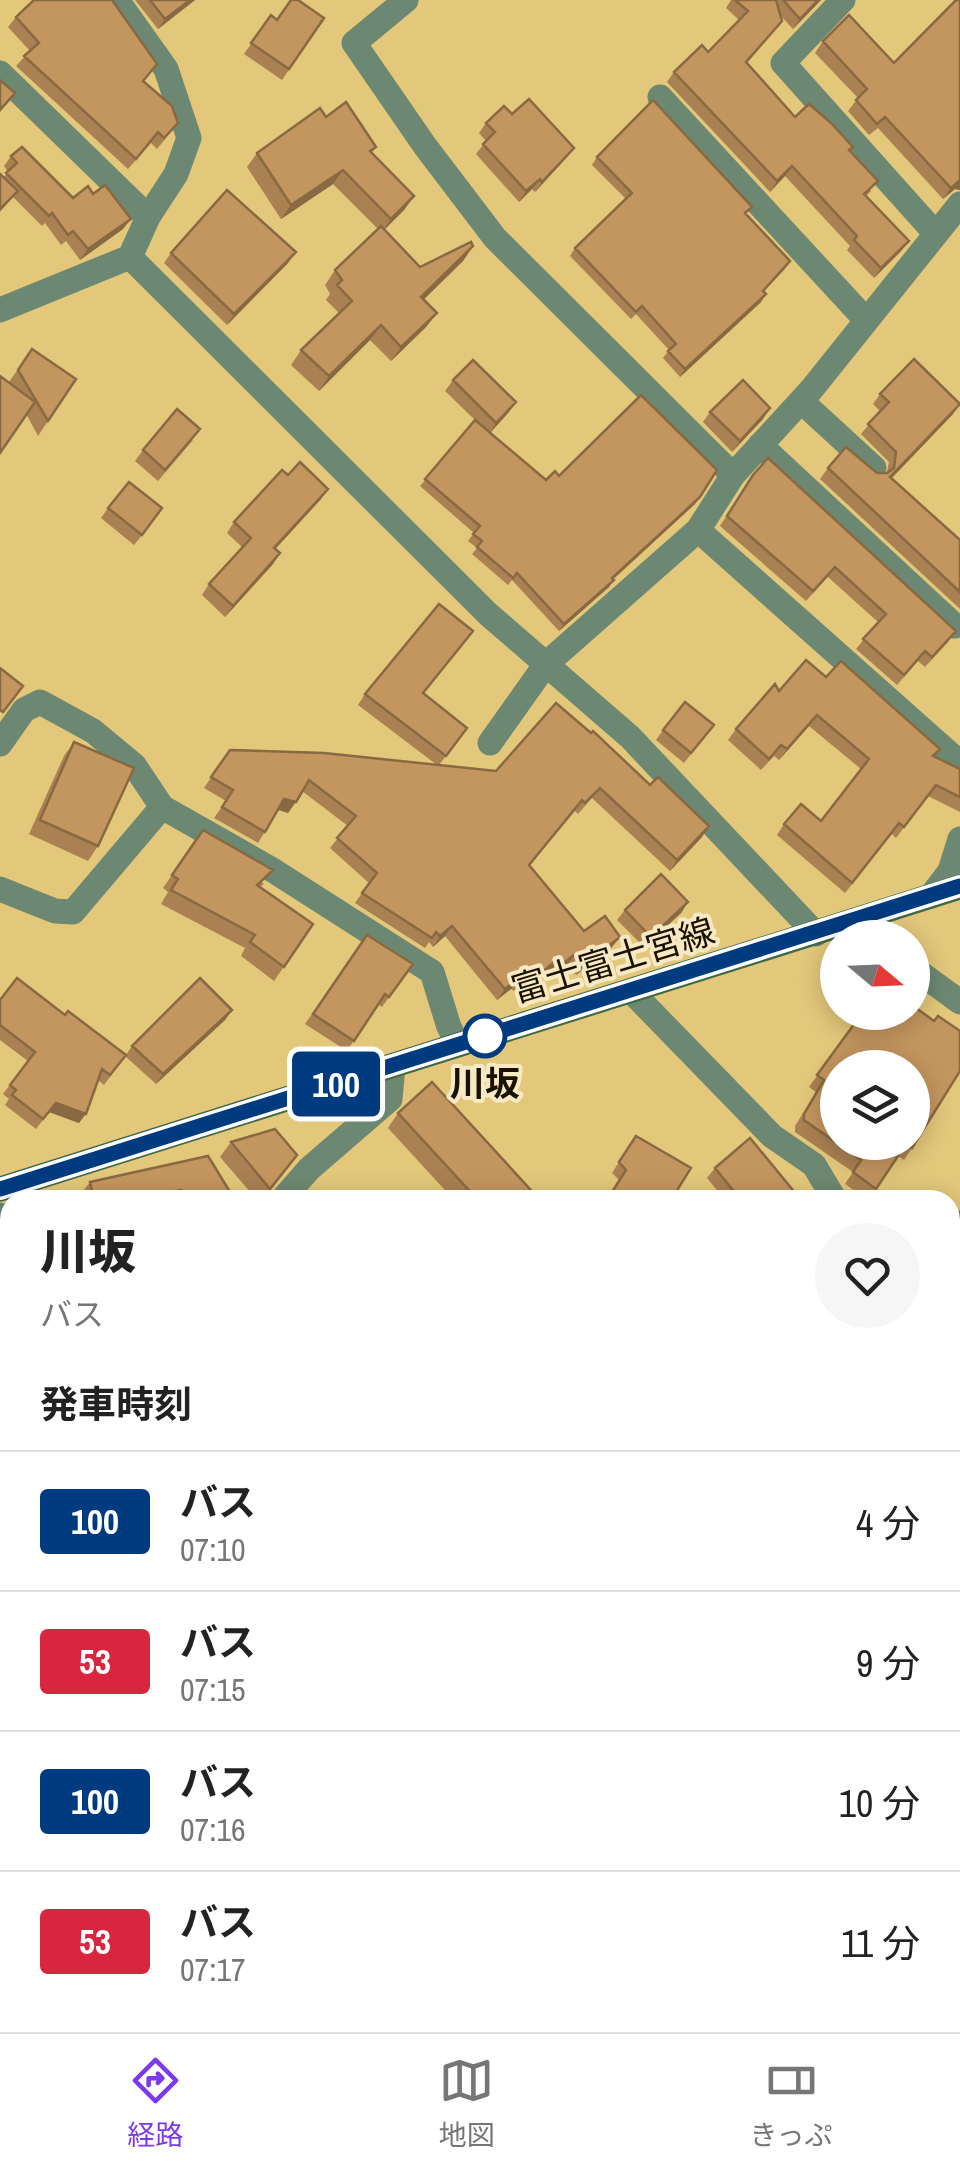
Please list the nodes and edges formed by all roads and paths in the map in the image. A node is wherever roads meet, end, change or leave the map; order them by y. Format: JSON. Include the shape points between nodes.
{"nodes":[{"id":1,"x":117,"y":0,"type":"edge"},
{"id":2,"x":406,"y":0,"type":"edge"},
{"id":3,"x":844,"y":0,"type":"edge"},
{"id":4,"x":0,"y":73,"type":"edge"},
{"id":5,"x":660,"y":97,"type":"dead end"},
{"id":6,"x":960,"y":204,"type":"edge"},
{"id":7,"x":148,"y":217,"type":"junction"},
{"id":8,"x":935,"y":234,"type":"junction"},
{"id":9,"x":130,"y":256,"type":"junction"},
{"id":10,"x":0,"y":310,"type":"edge"},
{"id":11,"x":866,"y":320,"type":"junction"},
{"id":12,"x":801,"y":401,"type":"junction"},
{"id":13,"x":760,"y":445,"type":"junction"},
{"id":14,"x":874,"y":468,"type":"edge"},
{"id":15,"x":733,"y":475,"type":"junction"},
{"id":16,"x":698,"y":530,"type":"junction"},
{"id":17,"x":955,"y":626,"type":"edge"},
{"id":18,"x":546,"y":664,"type":"junction"},
{"id":19,"x":490,"y":743,"type":"dead end"},
{"id":20,"x":0,"y":744,"type":"edge"},
{"id":21,"x":960,"y":762,"type":"edge"},
{"id":22,"x":162,"y":807,"type":"junction"},
{"id":23,"x":960,"y":838,"type":"edge"},
{"id":24,"x":960,"y":886,"type":"edge"},
{"id":25,"x":0,"y":889,"type":"edge"},
{"id":26,"x":931,"y":896,"type":"junction"},
{"id":27,"x":856,"y":920,"type":"edge"},
{"id":28,"x":820,"y":933,"type":"edge"},
{"id":29,"x":816,"y":934,"type":"junction"},
{"id":30,"x":930,"y":980,"type":"edge"},
{"id":31,"x":631,"y":991,"type":"junction"},
{"id":32,"x":960,"y":1002,"type":"edge"},
{"id":33,"x":458,"y":1044,"type":"junction"},
{"id":34,"x":393,"y":1066,"type":"junction"},
{"id":35,"x":0,"y":1189,"type":"edge"},
{"id":36,"x":291,"y":1190,"type":"edge"},
{"id":37,"x":829,"y":1190,"type":"edge"}],
"edges":[{"from":1,"to":7,"type":"street","via":[[166,69],[189,138],[176,174]]},
{"from":2,"to":15,"type":"street","via":[[354,43],[424,146],[495,238]]},
{"from":3,"to":8,"type":"street","via":[[784,63]]},
{"from":4,"to":7,"type":"street"},
{"from":5,"to":11,"type":"street"},
{"from":6,"to":8,"type":"street"},
{"from":7,"to":9,"type":"street"},
{"from":8,"to":11,"type":"street"},
{"from":9,"to":10,"type":"street"},
{"from":9,"to":18,"type":"street"},
{"from":11,"to":12,"type":"street"},
{"from":12,"to":13,"type":"street"},
{"from":12,"to":14,"type":"street"},
{"from":13,"to":15,"type":"street"},
{"from":13,"to":17,"type":"street"},
{"from":15,"to":16,"type":"street"},
{"from":16,"to":18,"type":"street"},
{"from":16,"to":21,"type":"street"},
{"from":18,"to":19,"type":"street"},
{"from":18,"to":29,"type":"street","via":[[630,737]]},
{"from":20,"to":22,"type":"street","via":[[24,710],[40,702],[93,731],[134,765]]},
{"from":22,"to":25,"type":"street","via":[[73,912]]},
{"from":22,"to":33,"type":"street","via":[[432,972]]},
{"from":23,"to":26,"type":"street","via":[[950,871]]},
{"from":24,"to":26,"type":"main road","name":"富士富士宮線"},
{"from":26,"to":27,"type":"main road","name":"富士富士宮線"},
{"from":28,"to":29,"type":"main road","name":"富士富士宮線"},
{"from":29,"to":31,"type":"main road","name":"富士富士宮線"},
{"from":30,"to":32,"type":"street"},
{"from":31,"to":33,"type":"main road","name":"富士富士宮線"},
{"from":31,"to":37,"type":"street","via":[[772,1136],[814,1165]]},
{"from":33,"to":34,"type":"main road","name":"富士富士宮線"},
{"from":34,"to":35,"type":"main road","name":"富士富士宮線"},
{"from":34,"to":36,"type":"street","via":[[390,1099]]}]}
